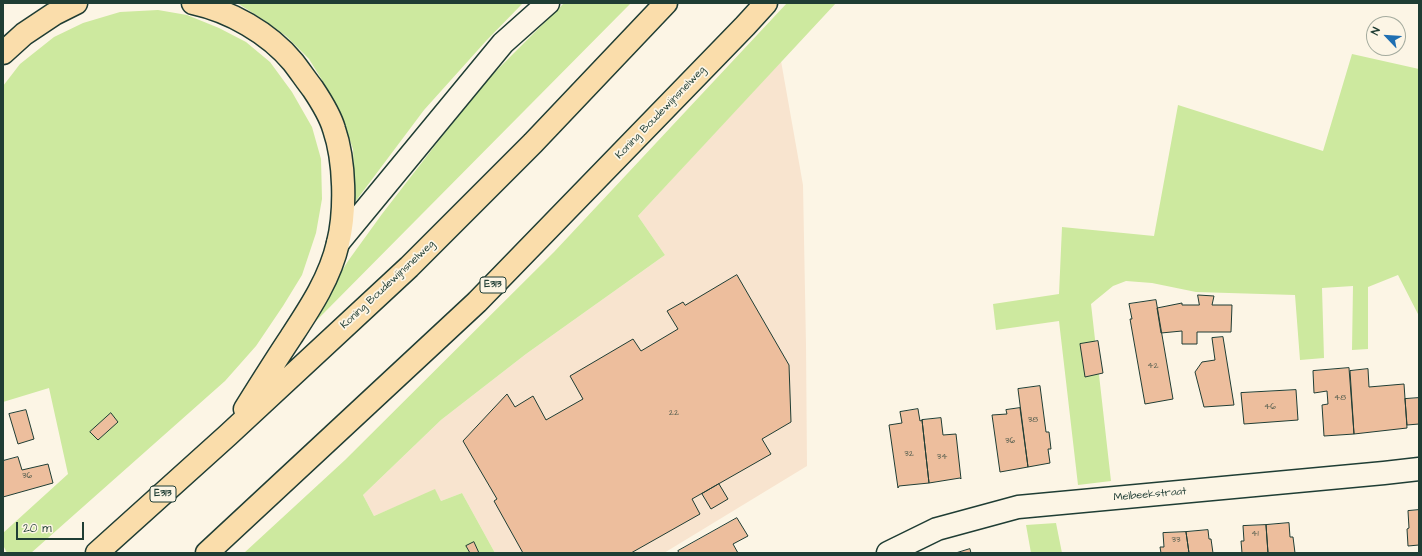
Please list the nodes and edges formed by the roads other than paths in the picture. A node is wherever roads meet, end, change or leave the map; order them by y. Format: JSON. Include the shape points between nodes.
{"nodes":[{"id":1,"x":76,"y":3,"type":"edge"},
{"id":2,"x":193,"y":3,"type":"edge"},
{"id":3,"x":548,"y":3,"type":"edge"},
{"id":4,"x":666,"y":3,"type":"edge"},
{"id":5,"x":766,"y":3,"type":"edge"},
{"id":6,"x":3,"y":53,"type":"edge"},
{"id":7,"x":338,"y":243,"type":"junction"},
{"id":8,"x":228,"y":435,"type":"junction"},
{"id":9,"x":1419,"y":469,"type":"edge"},
{"id":10,"x":97,"y":553,"type":"edge"},
{"id":11,"x":207,"y":553,"type":"edge"},
{"id":12,"x":888,"y":553,"type":"edge"}],
"edges":[{"from":1,"to":6,"type":"highway","via":[[24,34]]},
{"from":2,"to":7,"type":"highway","via":[[216,10],[260,32],[293,62],[320,100],[334,129],[340,159],[343,194]]},
{"from":3,"to":7,"type":"street","via":[[503,43]]},
{"from":4,"to":8,"type":"highway","name":"Koning Boudewijnsnelweg","number":"E313","via":[[533,143],[409,267]]},
{"from":5,"to":11,"type":"highway","name":"Koning Boudewijnsnelweg","number":"E313","via":[[477,302]]},
{"from":7,"to":8,"type":"highway","via":[[328,273],[313,302]]},
{"from":8,"to":10,"type":"highway","name":"Koning Boudewijnsnelweg","number":"E313"},
{"from":9,"to":12,"type":"street","name":"Melbeekstraat","via":[[1018,507],[937,529]]}]}
